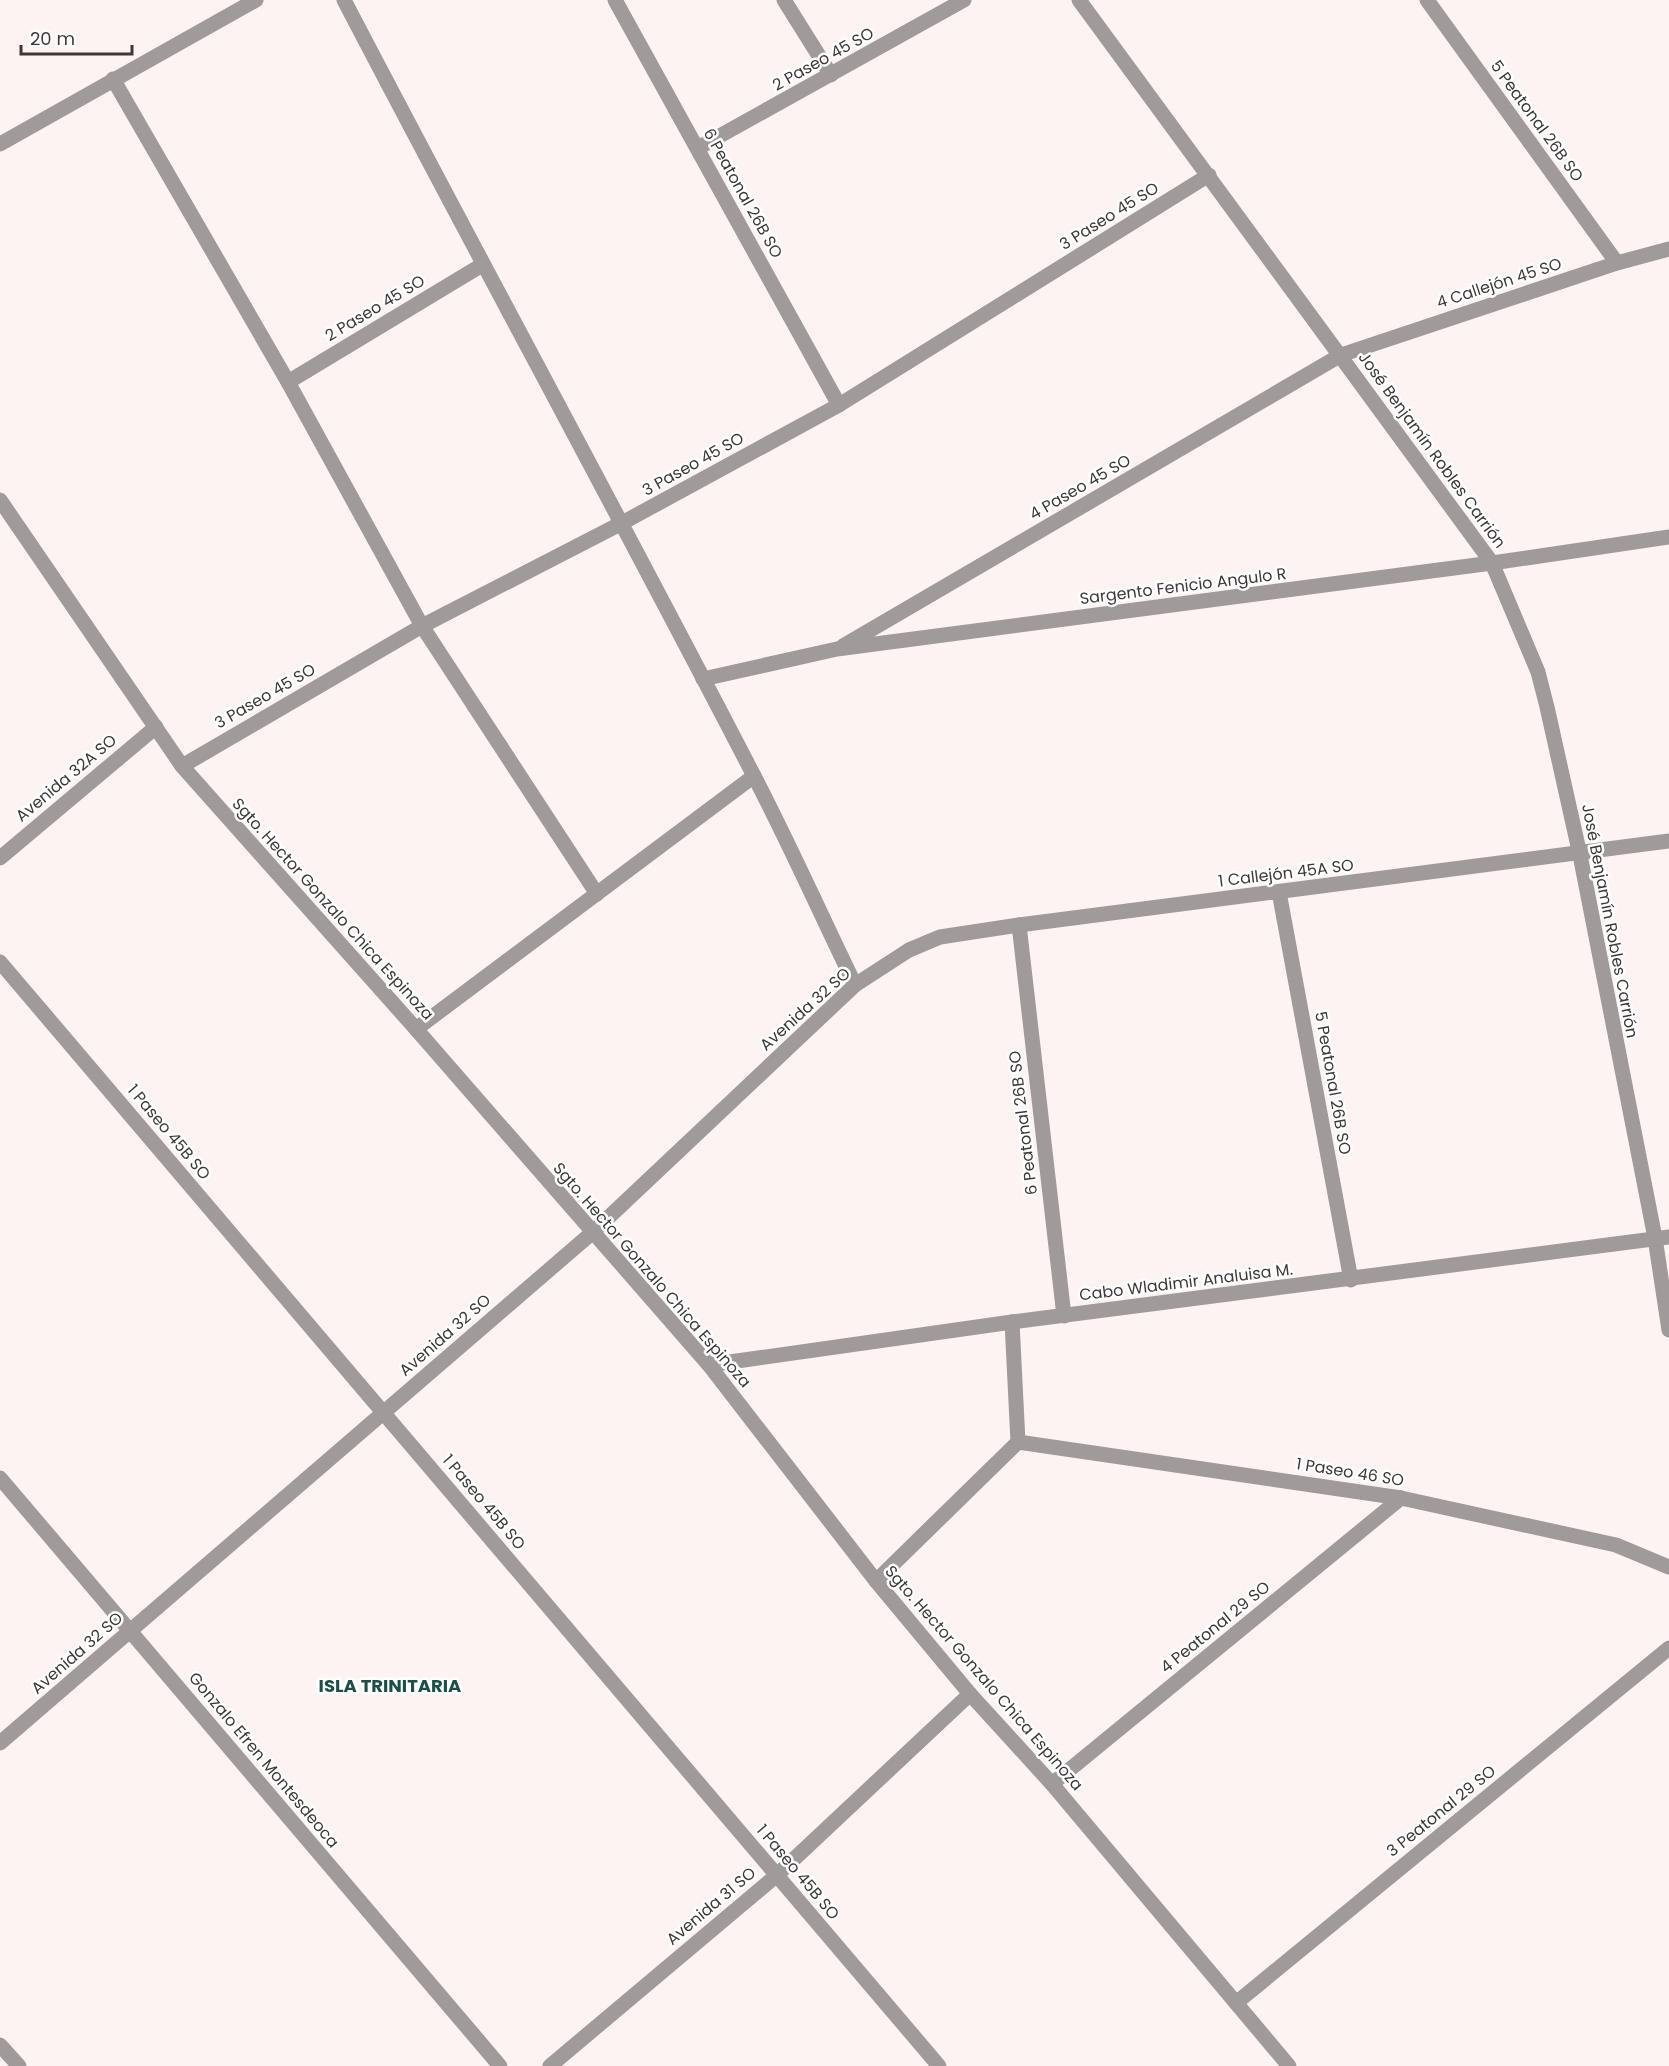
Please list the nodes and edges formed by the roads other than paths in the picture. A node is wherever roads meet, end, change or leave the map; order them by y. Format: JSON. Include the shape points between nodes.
{"nodes":[{"id":1,"x":256,"y":0,"type":"edge"},
{"id":2,"x":344,"y":0,"type":"edge"},
{"id":3,"x":615,"y":0,"type":"edge"},
{"id":4,"x":784,"y":0,"type":"edge"},
{"id":5,"x":964,"y":0,"type":"edge"},
{"id":6,"x":1079,"y":0,"type":"edge"},
{"id":7,"x":1427,"y":0,"type":"edge"},
{"id":8,"x":831,"y":75,"type":"junction"},
{"id":9,"x":113,"y":79,"type":"junction"},
{"id":10,"x":0,"y":144,"type":"edge"},
{"id":11,"x":698,"y":148,"type":"junction"},
{"id":12,"x":1209,"y":175,"type":"junction"},
{"id":13,"x":1669,"y":249,"type":"edge"},
{"id":14,"x":1617,"y":263,"type":"junction"},
{"id":15,"x":482,"y":265,"type":"junction"},
{"id":16,"x":1341,"y":355,"type":"junction"},
{"id":17,"x":288,"y":382,"type":"junction"},
{"id":18,"x":838,"y":405,"type":"junction"},
{"id":19,"x":0,"y":500,"type":"edge"},
{"id":20,"x":622,"y":523,"type":"junction"},
{"id":21,"x":1669,"y":537,"type":"edge"},
{"id":22,"x":1492,"y":563,"type":"junction"},
{"id":23,"x":422,"y":626,"type":"junction"},
{"id":24,"x":837,"y":649,"type":"junction"},
{"id":25,"x":703,"y":679,"type":"junction"},
{"id":26,"x":156,"y":727,"type":"junction"},
{"id":27,"x":182,"y":766,"type":"junction"},
{"id":28,"x":754,"y":776,"type":"junction"},
{"id":29,"x":1669,"y":841,"type":"edge"},
{"id":30,"x":1580,"y":855,"type":"junction"},
{"id":31,"x":0,"y":858,"type":"edge"},
{"id":32,"x":1279,"y":892,"type":"junction"},
{"id":33,"x":597,"y":894,"type":"junction"},
{"id":34,"x":1019,"y":925,"type":"junction"},
{"id":35,"x":909,"y":950,"type":"joint"},
{"id":36,"x":0,"y":962,"type":"edge"},
{"id":37,"x":855,"y":985,"type":"junction"},
{"id":38,"x":416,"y":1029,"type":"junction"},
{"id":39,"x":593,"y":1232,"type":"junction"},
{"id":40,"x":1662,"y":1238,"type":"edge"},
{"id":41,"x":1351,"y":1280,"type":"junction"},
{"id":42,"x":1064,"y":1316,"type":"junction"},
{"id":43,"x":1012,"y":1322,"type":"junction"},
{"id":44,"x":1669,"y":1330,"type":"edge"},
{"id":45,"x":709,"y":1365,"type":"junction"},
{"id":46,"x":384,"y":1412,"type":"junction"},
{"id":47,"x":1018,"y":1442,"type":"junction"},
{"id":48,"x":0,"y":1478,"type":"edge"},
{"id":49,"x":1401,"y":1498,"type":"junction"},
{"id":50,"x":1669,"y":1567,"type":"edge"},
{"id":51,"x":876,"y":1581,"type":"junction"},
{"id":52,"x":130,"y":1631,"type":"junction"},
{"id":53,"x":1669,"y":1648,"type":"edge"},
{"id":54,"x":970,"y":1695,"type":"junction"},
{"id":55,"x":0,"y":1743,"type":"edge"},
{"id":56,"x":1052,"y":1784,"type":"junction"},
{"id":57,"x":777,"y":1875,"type":"junction"},
{"id":58,"x":1236,"y":2003,"type":"junction"},
{"id":59,"x":0,"y":2045,"type":"edge"},
{"id":60,"x":19,"y":2066,"type":"edge"},
{"id":61,"x":500,"y":2066,"type":"edge"},
{"id":62,"x":550,"y":2066,"type":"edge"},
{"id":63,"x":939,"y":2066,"type":"edge"},
{"id":64,"x":1288,"y":2066,"type":"edge"}],
"edges":[{"from":1,"to":9,"type":"street"},
{"from":2,"to":15,"type":"street"},
{"from":3,"to":11,"type":"street","name":"6 Peatonal 26B SO"},
{"from":4,"to":8,"type":"street"},
{"from":5,"to":8,"type":"street","name":"2 Paseo 45 SO"},
{"from":6,"to":12,"type":"street","name":"José Benjamín Robles Carrión"},
{"from":7,"to":14,"type":"street","name":"5 Peatonal 26B SO"},
{"from":8,"to":11,"type":"street","name":"2 Paseo 45 SO"},
{"from":9,"to":10,"type":"street"},
{"from":9,"to":17,"type":"street"},
{"from":11,"to":18,"type":"street","name":"6 Peatonal 26B SO"},
{"from":12,"to":16,"type":"street","name":"José Benjamín Robles Carrión"},
{"from":12,"to":18,"type":"street","name":"3 Paseo 45 SO"},
{"from":13,"to":14,"type":"street","name":"4 Callejón 45 SO"},
{"from":14,"to":16,"type":"street","name":"4 Callejón 45 SO"},
{"from":15,"to":17,"type":"street","name":"2 Paseo 45 SO"},
{"from":15,"to":20,"type":"street"},
{"from":16,"to":22,"type":"street","name":"José Benjamín Robles Carrión"},
{"from":16,"to":24,"type":"street","name":"4 Paseo 45 SO"},
{"from":17,"to":23,"type":"street"},
{"from":18,"to":20,"type":"street","name":"3 Paseo 45 SO"},
{"from":19,"to":26,"type":"street","name":"Sgto. Hector Gonzalo Chica Espinoza"},
{"from":20,"to":23,"type":"street","name":"3 Paseo 45 SO"},
{"from":20,"to":25,"type":"street"},
{"from":21,"to":22,"type":"street","name":"Sargento Fenicio Angulo R"},
{"from":22,"to":24,"type":"street","name":"Sargento Fenicio Angulo R"},
{"from":22,"to":30,"type":"street","name":"José Benjamín Robles Carrión","via":[[1538,672]]},
{"from":23,"to":27,"type":"street","name":"3 Paseo 45 SO"},
{"from":23,"to":33,"type":"street"},
{"from":24,"to":25,"type":"street","name":"Sargento Fenicio Angulo R"},
{"from":25,"to":28,"type":"street"},
{"from":26,"to":27,"type":"street","name":"Sgto. Hector Gonzalo Chica Espinoza"},
{"from":26,"to":31,"type":"street","name":"Avenida 32A SO"},
{"from":27,"to":38,"type":"street","name":"Sgto. Hector Gonzalo Chica Espinoza"},
{"from":28,"to":33,"type":"street"},
{"from":28,"to":37,"type":"street"},
{"from":29,"to":30,"type":"street","name":"1 Callejón 45A SO"},
{"from":30,"to":32,"type":"street","name":"1 Callejón 45A SO"},
{"from":30,"to":40,"type":"street","name":"José Benjamín Robles Carrión"},
{"from":32,"to":34,"type":"street","name":"1 Callejón 45A SO"},
{"from":32,"to":41,"type":"street","name":"5 Peatonal 26B SO"},
{"from":33,"to":38,"type":"street"},
{"from":34,"to":35,"type":"street","name":"1 Callejón 45A SO","via":[[940,938]]},
{"from":34,"to":42,"type":"street","name":"6 Peatonal 26B SO"},
{"from":35,"to":37,"type":"street","name":"Avenida 32 SO"},
{"from":36,"to":46,"type":"street","name":"1 Paseo 45B SO"},
{"from":37,"to":39,"type":"street","name":"Avenida 32 SO"},
{"from":38,"to":39,"type":"street","name":"Sgto. Hector Gonzalo Chica Espinoza"},
{"from":39,"to":45,"type":"street","name":"Sgto. Hector Gonzalo Chica Espinoza"},
{"from":39,"to":46,"type":"street","name":"Avenida 32 SO"},
{"from":40,"to":41,"type":"street","name":"Cabo Wladimir Analuisa M."},
{"from":40,"to":44,"type":"street","name":"José Benjamín Robles Carrión"},
{"from":41,"to":42,"type":"street","name":"Cabo Wladimir Analuisa M."},
{"from":42,"to":43,"type":"street","name":"Cabo Wladimir Analuisa M."},
{"from":43,"to":45,"type":"street","name":"Cabo Wladimir Analuisa M."},
{"from":43,"to":47,"type":"street"},
{"from":45,"to":51,"type":"street","name":"Sgto. Hector Gonzalo Chica Espinoza"},
{"from":46,"to":52,"type":"street","name":"Avenida 32 SO"},
{"from":46,"to":57,"type":"street","name":"1 Paseo 45B SO"},
{"from":47,"to":49,"type":"street","name":"1 Paseo 46 SO"},
{"from":47,"to":51,"type":"street"},
{"from":48,"to":52,"type":"street","name":"Gonzalo Efren Montesdeoca"},
{"from":49,"to":50,"type":"street","name":"1 Paseo 46 SO","via":[[1616,1545]]},
{"from":49,"to":56,"type":"street","name":"4 Peatonal 29 SO"},
{"from":51,"to":54,"type":"street","name":"Sgto. Hector Gonzalo Chica Espinoza"},
{"from":52,"to":55,"type":"street","name":"Avenida 32 SO"},
{"from":52,"to":61,"type":"street","name":"Gonzalo Efren Montesdeoca"},
{"from":53,"to":58,"type":"street","name":"3 Peatonal 29 SO"},
{"from":54,"to":56,"type":"street","name":"Sgto. Hector Gonzalo Chica Espinoza"},
{"from":54,"to":57,"type":"street","name":"Avenida 31 SO"},
{"from":56,"to":58,"type":"street","name":"Sgto. Hector Gonzalo Chica Espinoza"},
{"from":57,"to":62,"type":"street","name":"Avenida 31 SO"},
{"from":57,"to":63,"type":"street","name":"1 Paseo 45B SO"},
{"from":58,"to":64,"type":"street","name":"Sgto. Hector Gonzalo Chica Espinoza"},
{"from":59,"to":60,"type":"street"}]}
